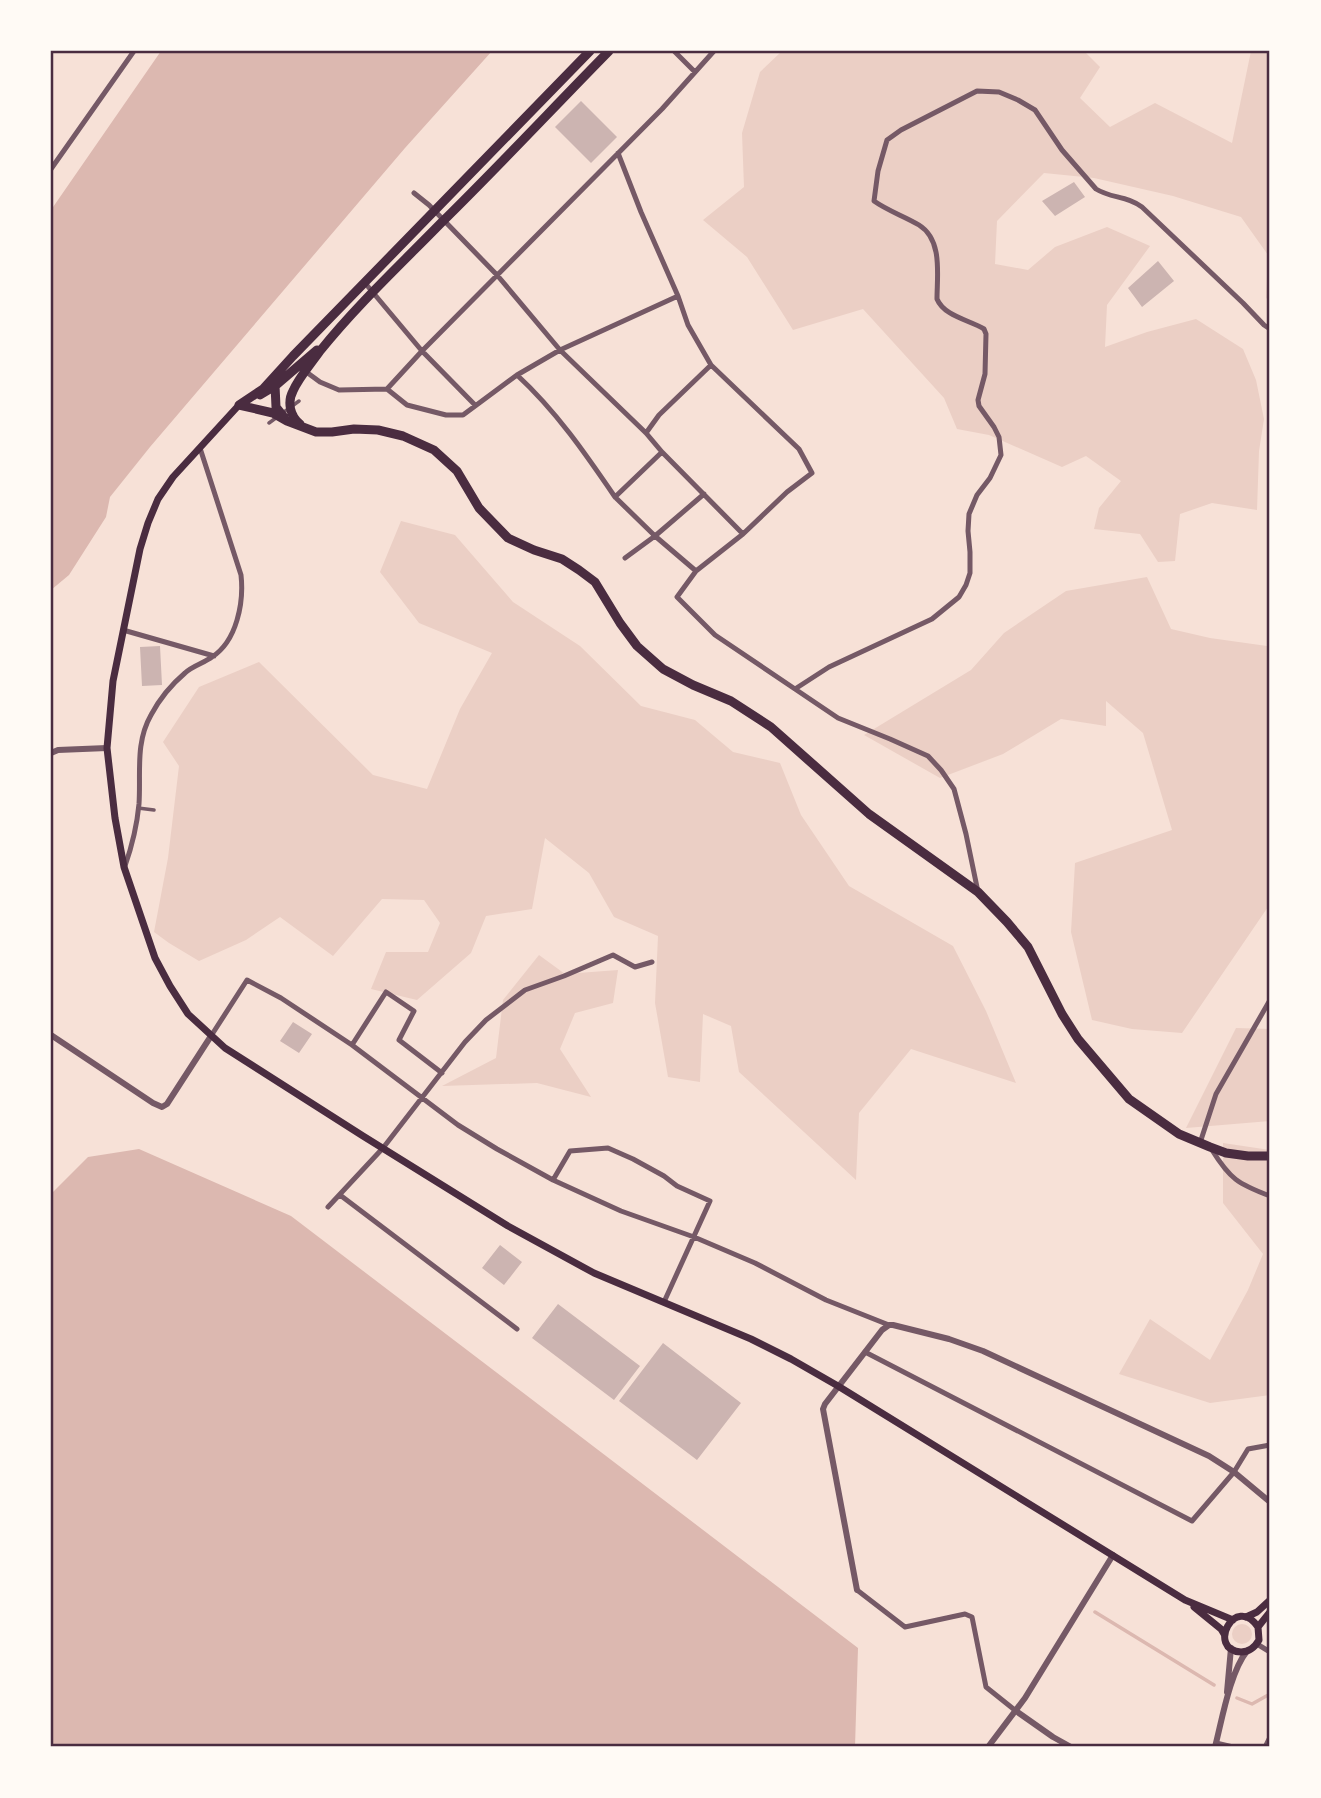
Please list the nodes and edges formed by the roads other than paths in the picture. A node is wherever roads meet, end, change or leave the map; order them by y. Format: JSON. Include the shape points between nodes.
{"nodes":[{"id":1,"x":134,"y":51,"type":"edge"},
{"id":2,"x":590,"y":51,"type":"edge"},
{"id":3,"x":609,"y":51,"type":"edge"},
{"id":4,"x":674,"y":51,"type":"edge"},
{"id":5,"x":714,"y":51,"type":"edge"},
{"id":6,"x":695,"y":72,"type":"junction"},
{"id":7,"x":618,"y":153,"type":"junction"},
{"id":8,"x":51,"y":169,"type":"edge"},
{"id":9,"x":414,"y":193,"type":"dead end"},
{"id":10,"x":435,"y":212,"type":"junction"},
{"id":11,"x":444,"y":221,"type":"junction"},
{"id":12,"x":497,"y":275,"type":"junction"},
{"id":13,"x":365,"y":283,"type":"junction"},
{"id":14,"x":373,"y":291,"type":"junction"},
{"id":15,"x":678,"y":296,"type":"junction"},
{"id":16,"x":1270,"y":328,"type":"edge"},
{"id":17,"x":333,"y":336,"type":"junction"},
{"id":18,"x":560,"y":350,"type":"junction"},
{"id":19,"x":422,"y":351,"type":"junction"},
{"id":20,"x":711,"y":365,"type":"junction"},
{"id":21,"x":305,"y":371,"type":"junction"},
{"id":22,"x":517,"y":375,"type":"junction"},
{"id":23,"x":271,"y":387,"type":"junction"},
{"id":24,"x":387,"y":389,"type":"junction"},
{"id":25,"x":299,"y":401,"type":"dead end"},
{"id":26,"x":239,"y":405,"type":"junction"},
{"id":27,"x":475,"y":405,"type":"junction"},
{"id":28,"x":289,"y":406,"type":"junction"},
{"id":29,"x":287,"y":421,"type":"junction"},
{"id":30,"x":269,"y":423,"type":"dead end"},
{"id":31,"x":306,"y":430,"type":"junction"},
{"id":32,"x":646,"y":433,"type":"junction"},
{"id":33,"x":200,"y":448,"type":"junction"},
{"id":34,"x":662,"y":452,"type":"junction"},
{"id":35,"x":704,"y":494,"type":"junction"},
{"id":36,"x":615,"y":496,"type":"junction"},
{"id":37,"x":743,"y":534,"type":"junction"},
{"id":38,"x":655,"y":536,"type":"junction"},
{"id":39,"x":625,"y":558,"type":"dead end"},
{"id":40,"x":696,"y":571,"type":"junction"},
{"id":41,"x":123,"y":630,"type":"junction"},
{"id":42,"x":214,"y":656,"type":"junction"},
{"id":43,"x":795,"y":689,"type":"junction"},
{"id":44,"x":107,"y":748,"type":"junction"},
{"id":45,"x":51,"y":753,"type":"edge"},
{"id":46,"x":138,"y":808,"type":"junction"},
{"id":47,"x":154,"y":810,"type":"dead end"},
{"id":48,"x":124,"y":867,"type":"junction"},
{"id":49,"x":978,"y":892,"type":"junction"},
{"id":50,"x":652,"y":962,"type":"dead end"},
{"id":51,"x":1270,"y":1000,"type":"edge"},
{"id":52,"x":51,"y":1035,"type":"edge"},
{"id":53,"x":211,"y":1036,"type":"junction"},
{"id":54,"x":352,"y":1045,"type":"junction"},
{"id":55,"x":442,"y":1073,"type":"junction"},
{"id":56,"x":422,"y":1098,"type":"junction"},
{"id":57,"x":1200,"y":1143,"type":"junction"},
{"id":58,"x":1210,"y":1147,"type":"junction"},
{"id":59,"x":383,"y":1148,"type":"junction"},
{"id":60,"x":1270,"y":1156,"type":"edge"},
{"id":61,"x":553,"y":1180,"type":"junction"},
{"id":62,"x":340,"y":1195,"type":"junction"},
{"id":63,"x":1270,"y":1196,"type":"edge"},
{"id":64,"x":328,"y":1208,"type":"dead end"},
{"id":65,"x":695,"y":1237,"type":"junction"},
{"id":66,"x":664,"y":1302,"type":"junction"},
{"id":67,"x":889,"y":1325,"type":"junction"},
{"id":68,"x":516,"y":1329,"type":"dead end"},
{"id":69,"x":865,"y":1352,"type":"junction"},
{"id":70,"x":838,"y":1386,"type":"junction"},
{"id":71,"x":1270,"y":1444,"type":"edge"},
{"id":72,"x":1234,"y":1472,"type":"junction"},
{"id":73,"x":1270,"y":1502,"type":"edge"},
{"id":74,"x":1112,"y":1555,"type":"junction"},
{"id":75,"x":857,"y":1590,"type":"joint"},
{"id":76,"x":1185,"y":1600,"type":"junction"},
{"id":77,"x":1270,"y":1600,"type":"edge"},
{"id":78,"x":1270,"y":1612,"type":"edge"},
{"id":79,"x":1246,"y":1617,"type":"junction"},
{"id":80,"x":1233,"y":1619,"type":"junction"},
{"id":81,"x":1258,"y":1627,"type":"junction"},
{"id":82,"x":1224,"y":1634,"type":"junction"},
{"id":83,"x":1257,"y":1644,"type":"junction"},
{"id":84,"x":1231,"y":1648,"type":"junction"},
{"id":85,"x":1247,"y":1651,"type":"junction"},
{"id":86,"x":1270,"y":1652,"type":"edge"},
{"id":87,"x":1226,"y":1701,"type":"junction"},
{"id":88,"x":1016,"y":1711,"type":"junction"},
{"id":89,"x":1270,"y":1737,"type":"edge"},
{"id":90,"x":1215,"y":1745,"type":"edge"},
{"id":91,"x":988,"y":1747,"type":"edge"},
{"id":92,"x":1071,"y":1747,"type":"edge"},
{"id":93,"x":1233,"y":1747,"type":"edge"},
{"id":94,"x":1265,"y":1747,"type":"edge"}],
"edges":[{"from":1,"to":8,"type":"street"},
{"from":2,"to":10,"type":"highway"},
{"from":3,"to":11,"type":"highway"},
{"from":4,"to":6,"type":"street"},
{"from":5,"to":6,"type":"street"},
{"from":6,"to":7,"type":"street"},
{"from":7,"to":12,"type":"street"},
{"from":7,"to":15,"type":"street"},
{"from":9,"to":10,"type":"street"},
{"from":10,"to":11,"type":"street"},
{"from":10,"to":13,"type":"highway"},
{"from":11,"to":12,"type":"street"},
{"from":11,"to":14,"type":"highway"},
{"from":12,"to":18,"type":"street"},
{"from":12,"to":19,"type":"street"},
{"from":13,"to":14,"type":"street"},
{"from":13,"to":23,"type":"highway"},
{"from":14,"to":17,"type":"highway"},
{"from":14,"to":19,"type":"street"},
{"from":15,"to":18,"type":"street"},
{"from":15,"to":20,"type":"street"},
{"from":16,"to":43,"type":"street","via":[[1133,200],[1096,189],[1035,110],[1018,100],[999,92],[977,91],[887,140],[874,201],[922,227],[937,255],[939,305],[985,329],[985,374],[978,400],[999,437],[1001,455],[969,514],[970,573],[959,597],[932,619],[829,667]]},
{"from":17,"to":21,"type":"highway"},
{"from":17,"to":23,"type":"highway"},
{"from":18,"to":22,"type":"street"},
{"from":18,"to":32,"type":"street"},
{"from":19,"to":24,"type":"street"},
{"from":19,"to":27,"type":"street"},
{"from":20,"to":32,"type":"street"},
{"from":20,"to":37,"type":"street","via":[[799,449],[812,474]]},
{"from":21,"to":24,"type":"street","via":[[339,390]]},
{"from":21,"to":28,"type":"highway"},
{"from":22,"to":27,"type":"street"},
{"from":22,"to":36,"type":"street","via":[[569,430]]},
{"from":23,"to":26,"type":"highway"},
{"from":23,"to":28,"type":"highway"},
{"from":23,"to":29,"type":"highway","via":[[276,407]]},
{"from":24,"to":27,"type":"street","via":[[407,405],[446,415],[463,415]]},
{"from":25,"to":30,"type":"street"},
{"from":26,"to":29,"type":"highway"},
{"from":26,"to":33,"type":"main road"},
{"from":28,"to":31,"type":"highway"},
{"from":29,"to":31,"type":"highway"},
{"from":31,"to":49,"type":"highway","via":[[378,430],[434,450],[457,471],[479,508],[508,538],[562,559],[595,582],[620,623],[663,669],[731,701],[771,727],[869,814]]},
{"from":32,"to":34,"type":"street"},
{"from":33,"to":41,"type":"main road","via":[[158,499],[140,549]]},
{"from":33,"to":42,"type":"street","via":[[242,589],[230,637]]},
{"from":34,"to":35,"type":"street"},
{"from":34,"to":36,"type":"street"},
{"from":35,"to":37,"type":"street"},
{"from":35,"to":38,"type":"street"},
{"from":36,"to":38,"type":"street"},
{"from":37,"to":40,"type":"street"},
{"from":38,"to":39,"type":"street"},
{"from":38,"to":40,"type":"street"},
{"from":40,"to":43,"type":"street","via":[[677,597],[715,635]]},
{"from":41,"to":42,"type":"street"},
{"from":41,"to":44,"type":"main road"},
{"from":42,"to":46,"type":"street","via":[[186,672],[149,717],[141,737]]},
{"from":43,"to":49,"type":"street","via":[[838,718],[928,756],[941,770],[954,789]]},
{"from":44,"to":45,"type":"street"},
{"from":44,"to":48,"type":"main road"},
{"from":46,"to":47,"type":"street"},
{"from":46,"to":48,"type":"street"},
{"from":48,"to":53,"type":"main road","via":[[155,958],[188,1014]]},
{"from":49,"to":57,"type":"highway","via":[[1028,947],[1076,1036],[1129,1099]]},
{"from":50,"to":55,"type":"street","via":[[635,967],[613,955],[525,990],[486,1020]]},
{"from":51,"to":57,"type":"street","via":[[1216,1094]]},
{"from":52,"to":53,"type":"street","via":[[162,1107]]},
{"from":53,"to":54,"type":"street","via":[[247,980]]},
{"from":53,"to":59,"type":"main road"},
{"from":54,"to":55,"type":"street","via":[[386,992],[414,1011],[398,1040]]},
{"from":54,"to":56,"type":"street"},
{"from":55,"to":56,"type":"street"},
{"from":56,"to":59,"type":"street"},
{"from":56,"to":61,"type":"street","via":[[468,1131]]},
{"from":57,"to":58,"type":"highway"},
{"from":58,"to":60,"type":"highway"},
{"from":58,"to":63,"type":"street","via":[[1237,1182]]},
{"from":59,"to":62,"type":"street"},
{"from":59,"to":66,"type":"main road","via":[[508,1226],[594,1273]]},
{"from":61,"to":65,"type":"street"},
{"from":61,"to":65,"type":"street","via":[[570,1151],[608,1148],[710,1202]]},
{"from":62,"to":64,"type":"street"},
{"from":62,"to":68,"type":"street"},
{"from":65,"to":66,"type":"street"},
{"from":65,"to":67,"type":"street"},
{"from":66,"to":70,"type":"main road","via":[[751,1339]]},
{"from":67,"to":69,"type":"street"},
{"from":67,"to":72,"type":"street","via":[[983,1351],[1181,1442]]},
{"from":69,"to":70,"type":"street"},
{"from":69,"to":72,"type":"street","via":[[1192,1521]]},
{"from":70,"to":74,"type":"main road"},
{"from":70,"to":75,"type":"street","via":[[823,1409]]},
{"from":71,"to":72,"type":"street","via":[[1248,1450]]},
{"from":72,"to":73,"type":"street"},
{"from":74,"to":76,"type":"main road"},
{"from":74,"to":88,"type":"street"},
{"from":75,"to":88,"type":"street","via":[[905,1627],[965,1614],[972,1617],[986,1687]]},
{"from":76,"to":80,"type":"main road"},
{"from":76,"to":82,"type":"main road"},
{"from":77,"to":79,"type":"main road"},
{"from":78,"to":81,"type":"main road"},
{"from":79,"to":80,"type":"main road"},
{"from":79,"to":81,"type":"main road"},
{"from":80,"to":82,"type":"main road"},
{"from":81,"to":83,"type":"main road"},
{"from":82,"to":84,"type":"main road"},
{"from":83,"to":85,"type":"main road"},
{"from":83,"to":86,"type":"street"},
{"from":84,"to":85,"type":"main road"},
{"from":84,"to":87,"type":"street"},
{"from":85,"to":87,"type":"street"},
{"from":87,"to":90,"type":"street"},
{"from":88,"to":91,"type":"street"},
{"from":88,"to":92,"type":"street"},
{"from":89,"to":94,"type":"street"},
{"from":90,"to":93,"type":"street"}]}
